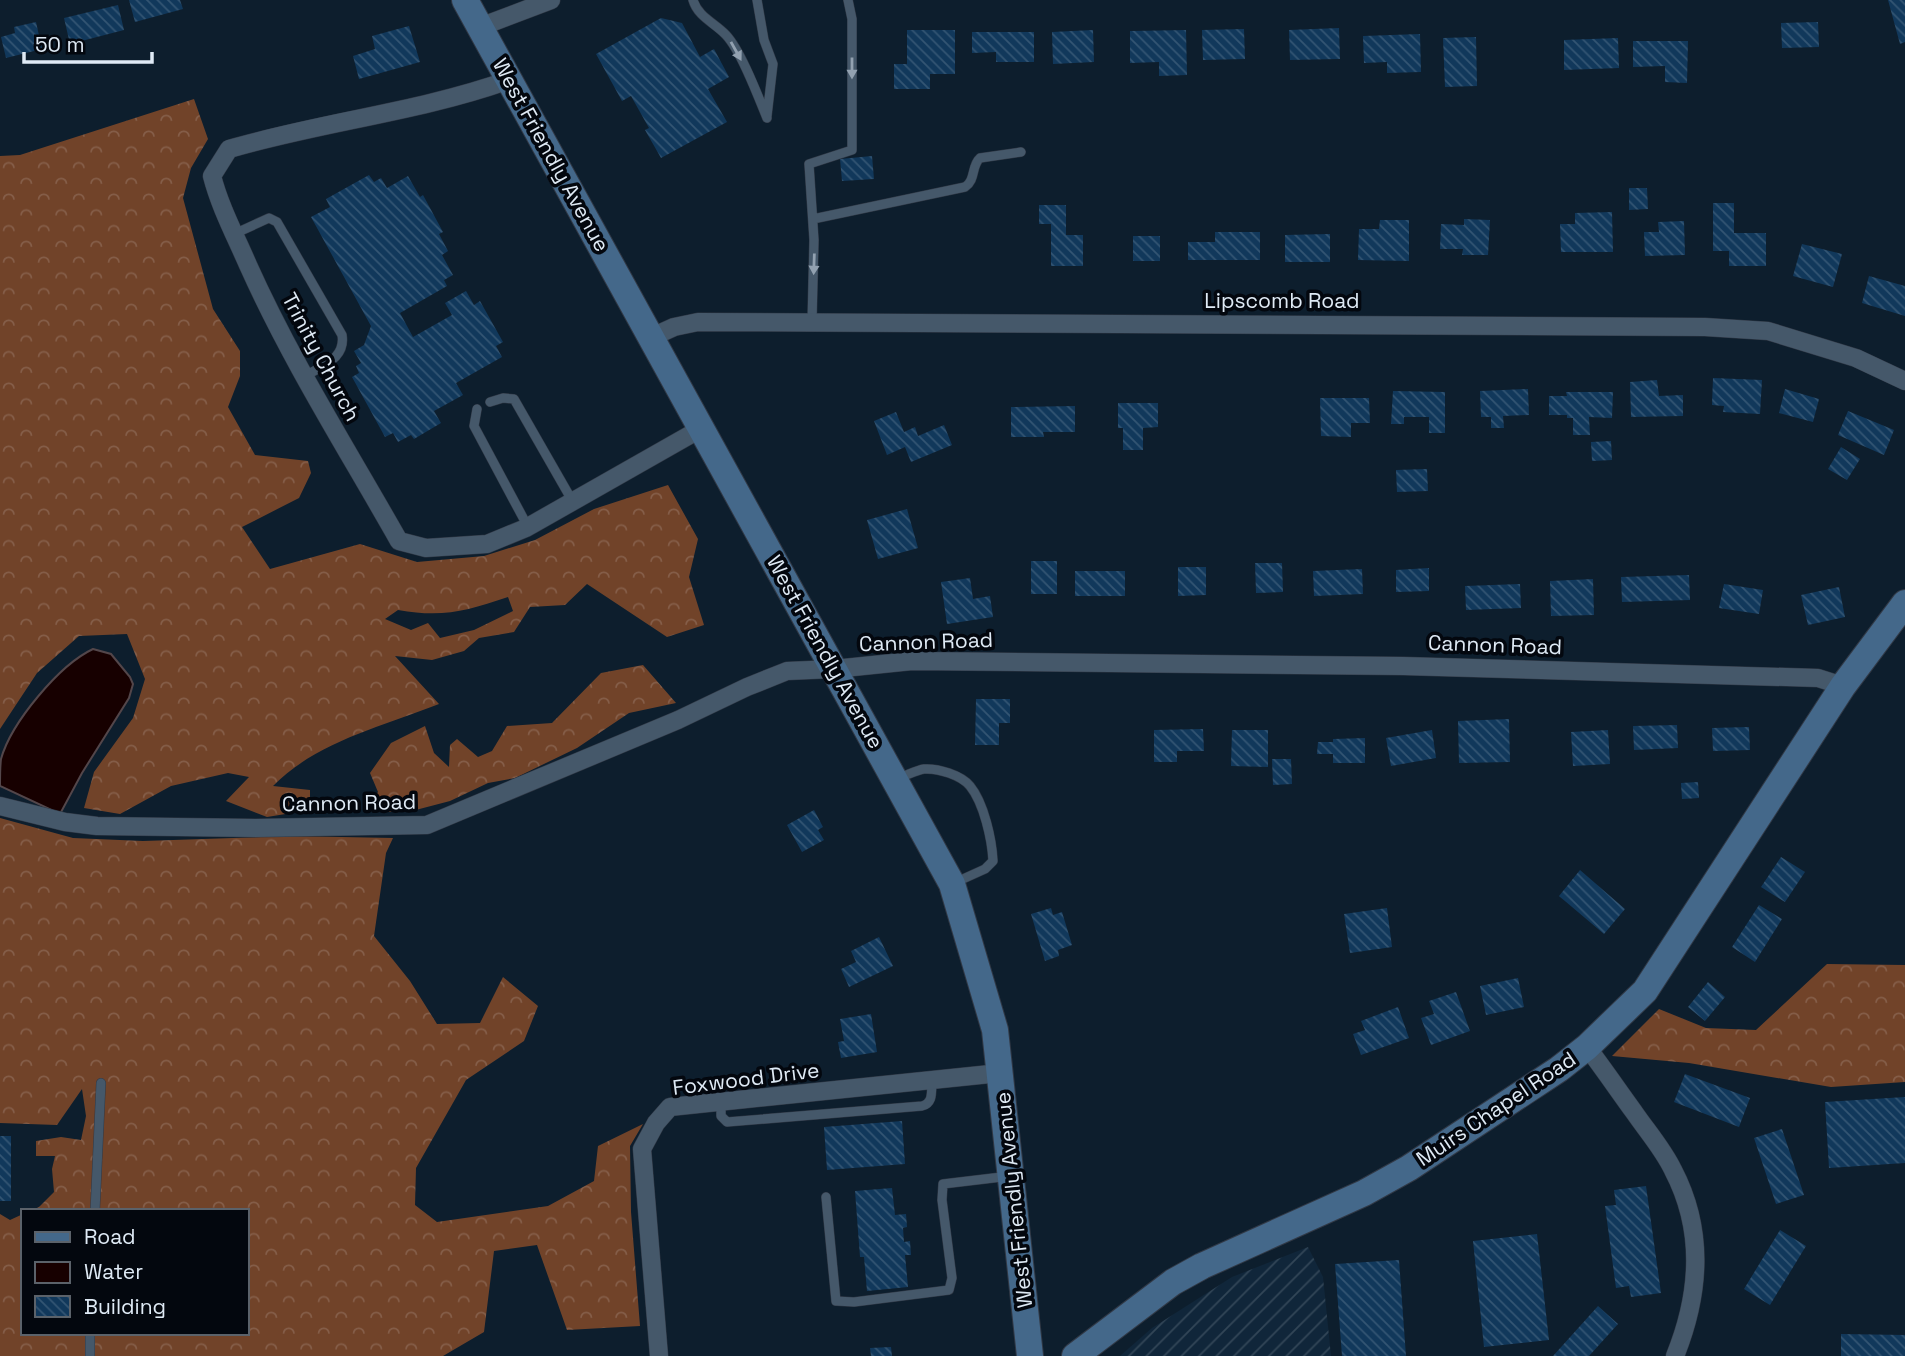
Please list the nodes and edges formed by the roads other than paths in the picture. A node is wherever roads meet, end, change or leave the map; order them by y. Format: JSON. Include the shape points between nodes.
{"nodes":[{"id":1,"x":465,"y":0,"type":"edge"},
{"id":2,"x":551,"y":0,"type":"edge"},
{"id":3,"x":693,"y":0,"type":"edge"},
{"id":4,"x":757,"y":0,"type":"edge"},
{"id":5,"x":848,"y":0,"type":"edge"},
{"id":6,"x":481,"y":27,"type":"junction"},
{"id":7,"x":509,"y":80,"type":"junction"},
{"id":8,"x":1021,"y":152,"type":"dead end"},
{"id":9,"x":813,"y":219,"type":"junction"},
{"id":10,"x":234,"y":234,"type":"junction"},
{"id":11,"x":812,"y":322,"type":"junction"},
{"id":12,"x":652,"y":337,"type":"junction"},
{"id":13,"x":304,"y":377,"type":"junction"},
{"id":14,"x":1905,"y":381,"type":"edge"},
{"id":15,"x":490,"y":402,"type":"dead end"},
{"id":16,"x":477,"y":410,"type":"dead end"},
{"id":17,"x":702,"y":428,"type":"junction"},
{"id":18,"x":573,"y":502,"type":"junction"},
{"id":19,"x":528,"y":527,"type":"junction"},
{"id":20,"x":1905,"y":603,"type":"edge"},
{"id":21,"x":834,"y":669,"type":"junction"},
{"id":22,"x":1843,"y":686,"type":"junction"},
{"id":23,"x":895,"y":779,"type":"junction"},
{"id":24,"x":1,"y":806,"type":"edge"},
{"id":25,"x":952,"y":884,"type":"junction"},
{"id":26,"x":1587,"y":1047,"type":"junction"},
{"id":27,"x":1000,"y":1073,"type":"junction"},
{"id":28,"x":101,"y":1083,"type":"dead end"},
{"id":29,"x":1011,"y":1175,"type":"junction"},
{"id":30,"x":826,"y":1198,"type":"dead end"},
{"id":31,"x":95,"y":1209,"type":"edge"},
{"id":32,"x":1139,"y":1307,"type":"junction"},
{"id":33,"x":90,"y":1335,"type":"edge"},
{"id":34,"x":90,"y":1356,"type":"edge"},
{"id":35,"x":659,"y":1356,"type":"edge"},
{"id":36,"x":1030,"y":1356,"type":"edge"},
{"id":37,"x":1075,"y":1356,"type":"edge"},
{"id":38,"x":1103,"y":1356,"type":"edge"},
{"id":39,"x":1675,"y":1356,"type":"edge"}],
"edges":[{"from":1,"to":6,"type":"main road","name":"West Friendly Avenue"},
{"from":2,"to":6,"type":"street"},
{"from":3,"to":4,"type":"lane","one_way":true,"via":[[705,18],[727,36],[767,118],[773,64]]},
{"from":5,"to":9,"type":"lane","one_way":true,"via":[[852,150],[809,164]]},
{"from":6,"to":7,"type":"main road","name":"West Friendly Avenue"},
{"from":7,"to":10,"type":"street","name":"Trinity Church","via":[[470,94],[229,149],[212,176]]},
{"from":7,"to":12,"type":"main road","name":"West Friendly Avenue"},
{"from":8,"to":9,"type":"lane","via":[[979,158],[965,187]]},
{"from":9,"to":11,"type":"lane","one_way":true},
{"from":10,"to":13,"type":"street","name":"Trinity Church"},
{"from":10,"to":13,"type":"lane","via":[[269,218],[277,222],[342,335],[340,354]]},
{"from":11,"to":12,"type":"street","name":"Lipscomb Road","via":[[698,322]]},
{"from":11,"to":14,"type":"street","name":"Lipscomb Road","via":[[1705,327],[1768,331],[1856,358]]},
{"from":12,"to":17,"type":"main road","name":"West Friendly Avenue"},
{"from":13,"to":19,"type":"street","name":"Trinity Church","via":[[398,541],[426,548],[487,544]]},
{"from":15,"to":18,"type":"lane","via":[[513,399]]},
{"from":16,"to":19,"type":"lane","via":[[474,426]]},
{"from":17,"to":18,"type":"street","name":"Trinity Church"},
{"from":17,"to":21,"type":"main road","name":"West Friendly Avenue"},
{"from":18,"to":19,"type":"street","name":"Trinity Church"},
{"from":20,"to":22,"type":"main road","name":"Muirs Chapel Road"},
{"from":21,"to":22,"type":"street","name":"Cannon Road","via":[[912,661],[1403,666],[1818,678]]},
{"from":21,"to":23,"type":"main road","name":"West Friendly Avenue"},
{"from":21,"to":24,"type":"street","name":"Cannon Road","via":[[787,671],[427,824],[97,826]]},
{"from":22,"to":26,"type":"main road","name":"Muirs Chapel Road","via":[[1645,991]]},
{"from":23,"to":25,"type":"main road","name":"West Friendly Avenue"},
{"from":23,"to":25,"type":"lane","via":[[925,769],[942,771],[959,777],[975,794],[993,860],[985,869]]},
{"from":25,"to":27,"type":"main road","name":"West Friendly Avenue","via":[[995,1030]]},
{"from":26,"to":32,"type":"main road","name":"Muirs Chapel Road","via":[[1409,1168],[1202,1266]]},
{"from":26,"to":39,"type":"street","via":[[1658,1146],[1687,1202],[1696,1268],[1692,1304]]},
{"from":27,"to":29,"type":"main road","name":"West Friendly Avenue"},
{"from":27,"to":35,"type":"street","name":"Foxwood Drive","via":[[670,1107],[642,1149]]},
{"from":28,"to":31,"type":"lane"},
{"from":29,"to":30,"type":"lane","via":[[943,1184],[953,1278],[950,1290],[854,1302],[836,1301]]},
{"from":29,"to":36,"type":"main road","name":"West Friendly Avenue"},
{"from":32,"to":37,"type":"main road","name":"Muirs Chapel Road"},
{"from":32,"to":38,"type":"main road"},
{"from":33,"to":34,"type":"lane"}]}
